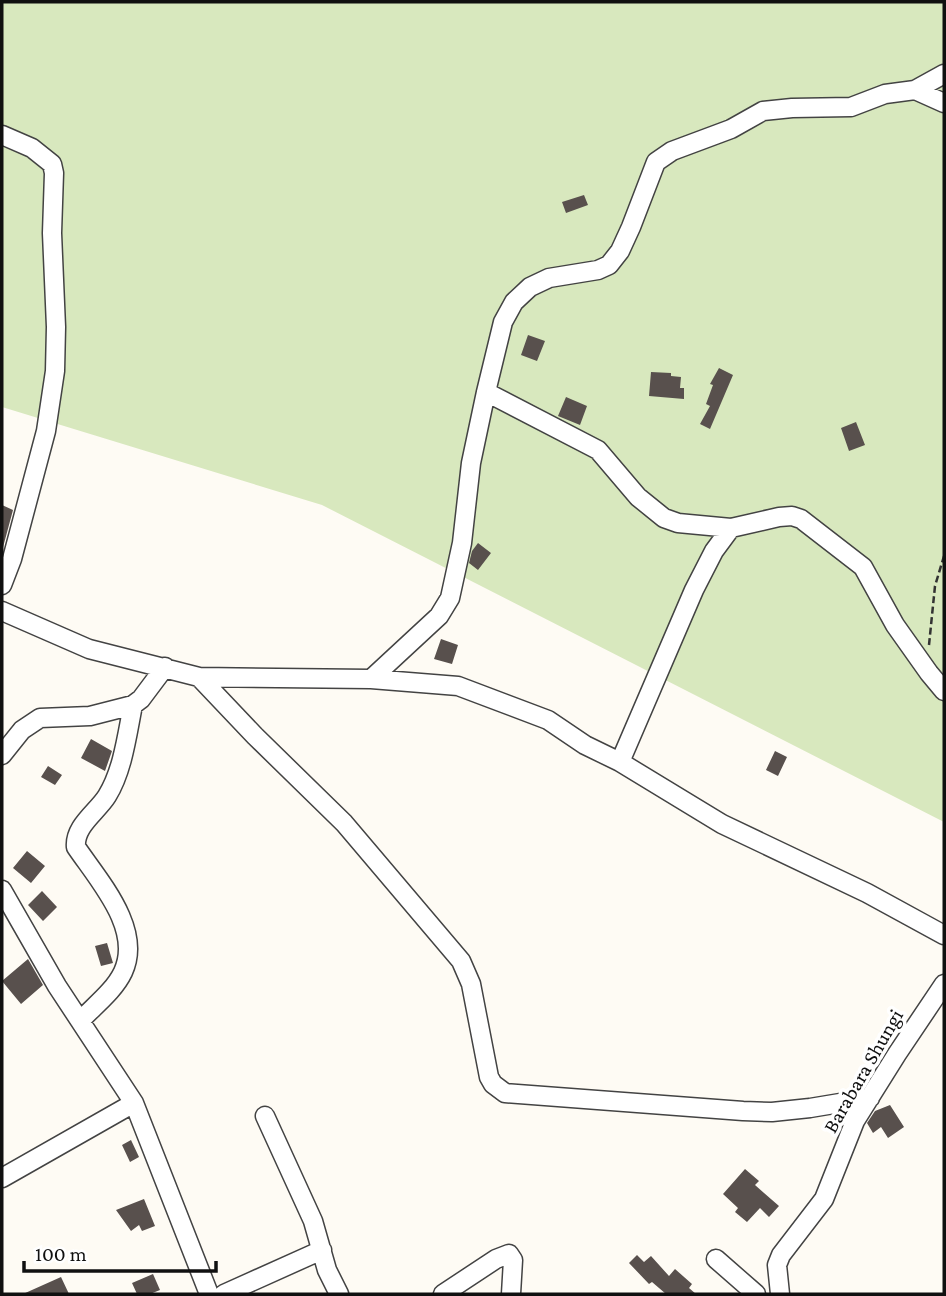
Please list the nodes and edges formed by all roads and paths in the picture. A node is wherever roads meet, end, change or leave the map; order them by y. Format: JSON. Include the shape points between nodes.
{"nodes":[{"id":1,"x":944,"y":74,"type":"edge"},
{"id":2,"x":915,"y":90,"type":"junction"},
{"id":3,"x":944,"y":103,"type":"edge"},
{"id":4,"x":2,"y":135,"type":"edge"},
{"id":5,"x":486,"y":392,"type":"junction"},
{"id":6,"x":731,"y":528,"type":"junction"},
{"id":7,"x":944,"y":556,"type":"edge"},
{"id":8,"x":2,"y":585,"type":"edge"},
{"id":9,"x":2,"y":611,"type":"edge"},
{"id":10,"x":165,"y":667,"type":"junction"},
{"id":11,"x":929,"y":673,"type":"junction"},
{"id":12,"x":199,"y":677,"type":"junction"},
{"id":13,"x":371,"y":679,"type":"junction"},
{"id":14,"x":944,"y":691,"type":"edge"},
{"id":15,"x":133,"y":705,"type":"junction"},
{"id":16,"x":2,"y":755,"type":"edge"},
{"id":17,"x":620,"y":762,"type":"junction"},
{"id":18,"x":2,"y":890,"type":"edge"},
{"id":19,"x":944,"y":935,"type":"edge"},
{"id":20,"x":944,"y":984,"type":"edge"},
{"id":21,"x":80,"y":1020,"type":"junction"},
{"id":22,"x":870,"y":1098,"type":"junction"},
{"id":23,"x":134,"y":1103,"type":"junction"},
{"id":24,"x":265,"y":1116,"type":"dead end"},
{"id":25,"x":2,"y":1178,"type":"edge"},
{"id":26,"x":322,"y":1250,"type":"junction"},
{"id":27,"x":716,"y":1259,"type":"dead end"},
{"id":28,"x":209,"y":1294,"type":"edge"},
{"id":29,"x":224,"y":1294,"type":"edge"},
{"id":30,"x":339,"y":1294,"type":"edge"},
{"id":31,"x":443,"y":1294,"type":"edge"},
{"id":32,"x":511,"y":1294,"type":"edge"},
{"id":33,"x":756,"y":1294,"type":"edge"},
{"id":34,"x":780,"y":1294,"type":"edge"}],
"edges":[{"from":1,"to":2,"type":"street"},
{"from":2,"to":3,"type":"street"},
{"from":2,"to":5,"type":"street","via":[[885,94],[851,107],[763,111],[663,156],[656,162],[620,251],[609,265],[598,271],[549,278],[514,302],[502,322]]},
{"from":4,"to":8,"type":"street","via":[[32,148],[52,164],[56,327],[46,430]]},
{"from":5,"to":6,"type":"street","via":[[598,450],[638,497],[664,518]]},
{"from":5,"to":13,"type":"street","via":[[450,597],[439,616]]},
{"from":6,"to":11,"type":"street","via":[[792,516],[810,525],[863,567],[886,611]]},
{"from":6,"to":17,"type":"street","via":[[694,590]]},
{"from":7,"to":11,"type":"path","via":[[929,627]]},
{"from":9,"to":10,"type":"street","via":[[89,649]]},
{"from":10,"to":12,"type":"street"},
{"from":10,"to":15,"type":"street"},
{"from":11,"to":14,"type":"street"},
{"from":12,"to":13,"type":"street"},
{"from":12,"to":22,"type":"street","via":[[344,823],[461,961],[471,984],[489,1077],[498,1090],[743,1111],[785,1111]]},
{"from":13,"to":17,"type":"street","via":[[458,686],[548,720]]},
{"from":15,"to":16,"type":"street","via":[[90,716],[40,718],[22,730]]},
{"from":15,"to":21,"type":"street","via":[[116,778],[75,839],[124,926],[127,960],[108,993]]},
{"from":17,"to":19,"type":"street","via":[[722,824],[867,892]]},
{"from":18,"to":21,"type":"street"},
{"from":20,"to":22,"type":"street","name":"Barabara Shungi"},
{"from":21,"to":23,"type":"street"},
{"from":22,"to":34,"type":"street","name":"Barabara Shungi","via":[[855,1121],[824,1199],[781,1255],[777,1265]]},
{"from":23,"to":25,"type":"street"},
{"from":23,"to":28,"type":"street"},
{"from":24,"to":26,"type":"street"},
{"from":26,"to":29,"type":"street"},
{"from":26,"to":30,"type":"street"},
{"from":27,"to":33,"type":"street"},
{"from":31,"to":32,"type":"street","via":[[509,1254],[513,1260]]}]}
